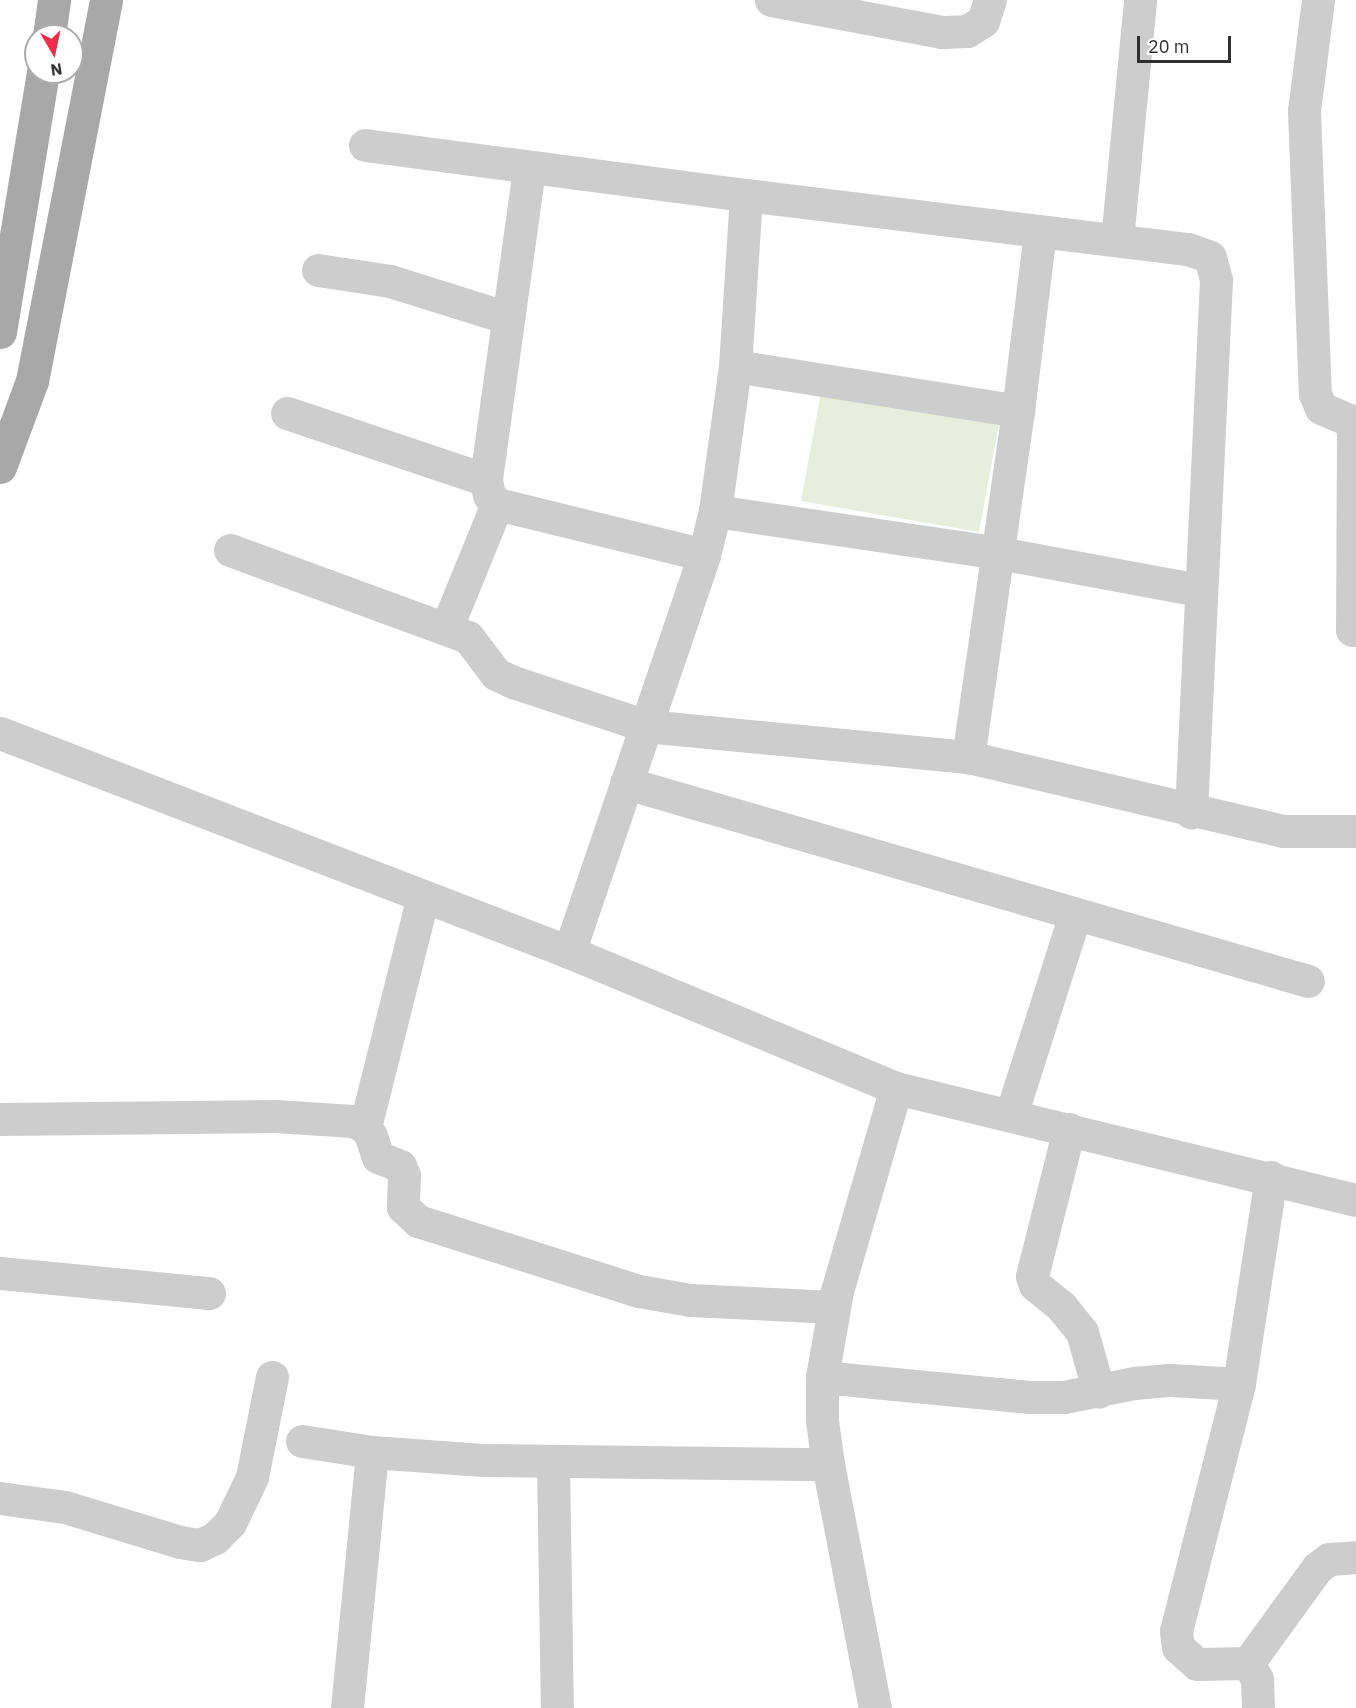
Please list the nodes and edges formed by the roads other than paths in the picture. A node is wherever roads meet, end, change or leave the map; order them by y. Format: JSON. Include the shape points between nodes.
{"nodes":[{"id":1,"x":54,"y":0,"type":"edge"},
{"id":2,"x":106,"y":0,"type":"edge"},
{"id":3,"x":771,"y":0,"type":"edge"},
{"id":4,"x":990,"y":0,"type":"edge"},
{"id":5,"x":1140,"y":0,"type":"edge"},
{"id":6,"x":1318,"y":0,"type":"edge"},
{"id":7,"x":51,"y":24,"type":"edge"},
{"id":8,"x":41,"y":84,"type":"edge"},
{"id":9,"x":365,"y":145,"type":"dead end"},
{"id":10,"x":528,"y":169,"type":"junction"},
{"id":11,"x":746,"y":195,"type":"junction"},
{"id":12,"x":1040,"y":231,"type":"junction"},
{"id":13,"x":1117,"y":240,"type":"junction"},
{"id":14,"x":318,"y":270,"type":"dead end"},
{"id":15,"x":508,"y":318,"type":"junction"},
{"id":16,"x":0,"y":332,"type":"edge"},
{"id":17,"x":735,"y":366,"type":"junction"},
{"id":18,"x":1018,"y":411,"type":"junction"},
{"id":19,"x":287,"y":413,"type":"dead end"},
{"id":20,"x":1355,"y":423,"type":"edge"},
{"id":21,"x":0,"y":467,"type":"edge"},
{"id":22,"x":492,"y":492,"type":"junction"},
{"id":23,"x":714,"y":511,"type":"junction"},
{"id":24,"x":230,"y":550,"type":"dead end"},
{"id":25,"x":999,"y":553,"type":"junction"},
{"id":26,"x":704,"y":555,"type":"junction"},
{"id":27,"x":1199,"y":590,"type":"junction"},
{"id":28,"x":446,"y":629,"type":"junction"},
{"id":29,"x":1352,"y":630,"type":"dead end"},
{"id":30,"x":646,"y":726,"type":"junction"},
{"id":31,"x":0,"y":733,"type":"edge"},
{"id":32,"x":968,"y":757,"type":"junction"},
{"id":33,"x":626,"y":783,"type":"junction"},
{"id":34,"x":1191,"y":812,"type":"junction"},
{"id":35,"x":1356,"y":831,"type":"edge"},
{"id":36,"x":423,"y":896,"type":"junction"},
{"id":37,"x":1076,"y":914,"type":"junction"},
{"id":38,"x":569,"y":952,"type":"junction"},
{"id":39,"x":1308,"y":981,"type":"dead end"},
{"id":40,"x":896,"y":1088,"type":"junction"},
{"id":41,"x":1011,"y":1115,"type":"junction"},
{"id":42,"x":0,"y":1119,"type":"edge"},
{"id":43,"x":365,"y":1127,"type":"junction"},
{"id":44,"x":1069,"y":1129,"type":"junction"},
{"id":45,"x":1270,"y":1177,"type":"junction"},
{"id":46,"x":1356,"y":1200,"type":"edge"},
{"id":47,"x":0,"y":1273,"type":"edge"},
{"id":48,"x":209,"y":1293,"type":"dead end"},
{"id":49,"x":833,"y":1307,"type":"junction"},
{"id":50,"x":272,"y":1377,"type":"dead end"},
{"id":51,"x":822,"y":1377,"type":"junction"},
{"id":52,"x":1239,"y":1384,"type":"junction"},
{"id":53,"x":1099,"y":1392,"type":"junction"},
{"id":54,"x":302,"y":1441,"type":"dead end"},
{"id":55,"x":372,"y":1452,"type":"junction"},
{"id":56,"x":553,"y":1462,"type":"junction"},
{"id":57,"x":828,"y":1464,"type":"junction"},
{"id":58,"x":0,"y":1498,"type":"edge"},
{"id":59,"x":1356,"y":1557,"type":"edge"},
{"id":60,"x":1248,"y":1663,"type":"junction"},
{"id":61,"x":347,"y":1708,"type":"edge"},
{"id":62,"x":557,"y":1708,"type":"edge"},
{"id":63,"x":875,"y":1708,"type":"edge"},
{"id":64,"x":1258,"y":1708,"type":"edge"}],
"edges":[{"from":1,"to":7,"type":"main road"},
{"from":2,"to":21,"type":"main road","via":[[32,381]]},
{"from":3,"to":4,"type":"street","via":[[942,32],[967,31],[983,21]]},
{"from":5,"to":13,"type":"street"},
{"from":6,"to":20,"type":"street","via":[[1304,111],[1315,394],[1321,408]]},
{"from":8,"to":16,"type":"main road"},
{"from":9,"to":10,"type":"street"},
{"from":10,"to":11,"type":"street"},
{"from":10,"to":15,"type":"street"},
{"from":11,"to":12,"type":"street"},
{"from":11,"to":17,"type":"street"},
{"from":12,"to":13,"type":"street"},
{"from":12,"to":18,"type":"street"},
{"from":13,"to":27,"type":"street","via":[[1188,249],[1209,257],[1216,280]]},
{"from":14,"to":15,"type":"street","via":[[390,281]]},
{"from":15,"to":22,"type":"street"},
{"from":17,"to":18,"type":"street"},
{"from":17,"to":23,"type":"street"},
{"from":18,"to":25,"type":"street"},
{"from":19,"to":22,"type":"street"},
{"from":20,"to":29,"type":"street"},
{"from":22,"to":26,"type":"street"},
{"from":22,"to":28,"type":"street"},
{"from":23,"to":25,"type":"street"},
{"from":23,"to":26,"type":"street"},
{"from":24,"to":28,"type":"street"},
{"from":25,"to":27,"type":"street"},
{"from":25,"to":32,"type":"street"},
{"from":26,"to":30,"type":"street"},
{"from":27,"to":34,"type":"street"},
{"from":28,"to":30,"type":"street","via":[[468,637],[496,674]]},
{"from":30,"to":32,"type":"street"},
{"from":30,"to":33,"type":"street"},
{"from":31,"to":36,"type":"street"},
{"from":32,"to":34,"type":"street"},
{"from":33,"to":37,"type":"street"},
{"from":33,"to":38,"type":"street"},
{"from":34,"to":35,"type":"street","via":[[1283,831]]},
{"from":36,"to":38,"type":"street"},
{"from":36,"to":43,"type":"street"},
{"from":37,"to":39,"type":"street"},
{"from":37,"to":41,"type":"street"},
{"from":38,"to":40,"type":"street"},
{"from":40,"to":41,"type":"street"},
{"from":40,"to":49,"type":"street"},
{"from":41,"to":44,"type":"street"},
{"from":42,"to":43,"type":"street","via":[[275,1116],[353,1121]]},
{"from":43,"to":49,"type":"street","via":[[378,1157],[400,1166],[403,1207],[418,1221],[639,1292],[690,1300]]},
{"from":44,"to":45,"type":"street"},
{"from":44,"to":53,"type":"street","via":[[1032,1276],[1035,1285],[1061,1306],[1082,1332]]},
{"from":45,"to":46,"type":"street"},
{"from":45,"to":52,"type":"street"},
{"from":47,"to":48,"type":"street"},
{"from":49,"to":51,"type":"street"},
{"from":50,"to":58,"type":"street","via":[[252,1477],[230,1523],[215,1538],[200,1545],[65,1507]]},
{"from":51,"to":53,"type":"street","via":[[1028,1397]]},
{"from":51,"to":57,"type":"street","via":[[822,1421]]},
{"from":52,"to":53,"type":"street","via":[[1171,1380],[1134,1383]]},
{"from":52,"to":60,"type":"street","via":[[1176,1631],[1183,1656],[1197,1664]]},
{"from":54,"to":55,"type":"street"},
{"from":55,"to":56,"type":"street"},
{"from":55,"to":61,"type":"street"},
{"from":56,"to":57,"type":"street"},
{"from":56,"to":62,"type":"street"},
{"from":57,"to":63,"type":"street"},
{"from":59,"to":60,"type":"street","via":[[1329,1559],[1317,1568]]},
{"from":60,"to":64,"type":"street","via":[[1257,1679]]}]}
